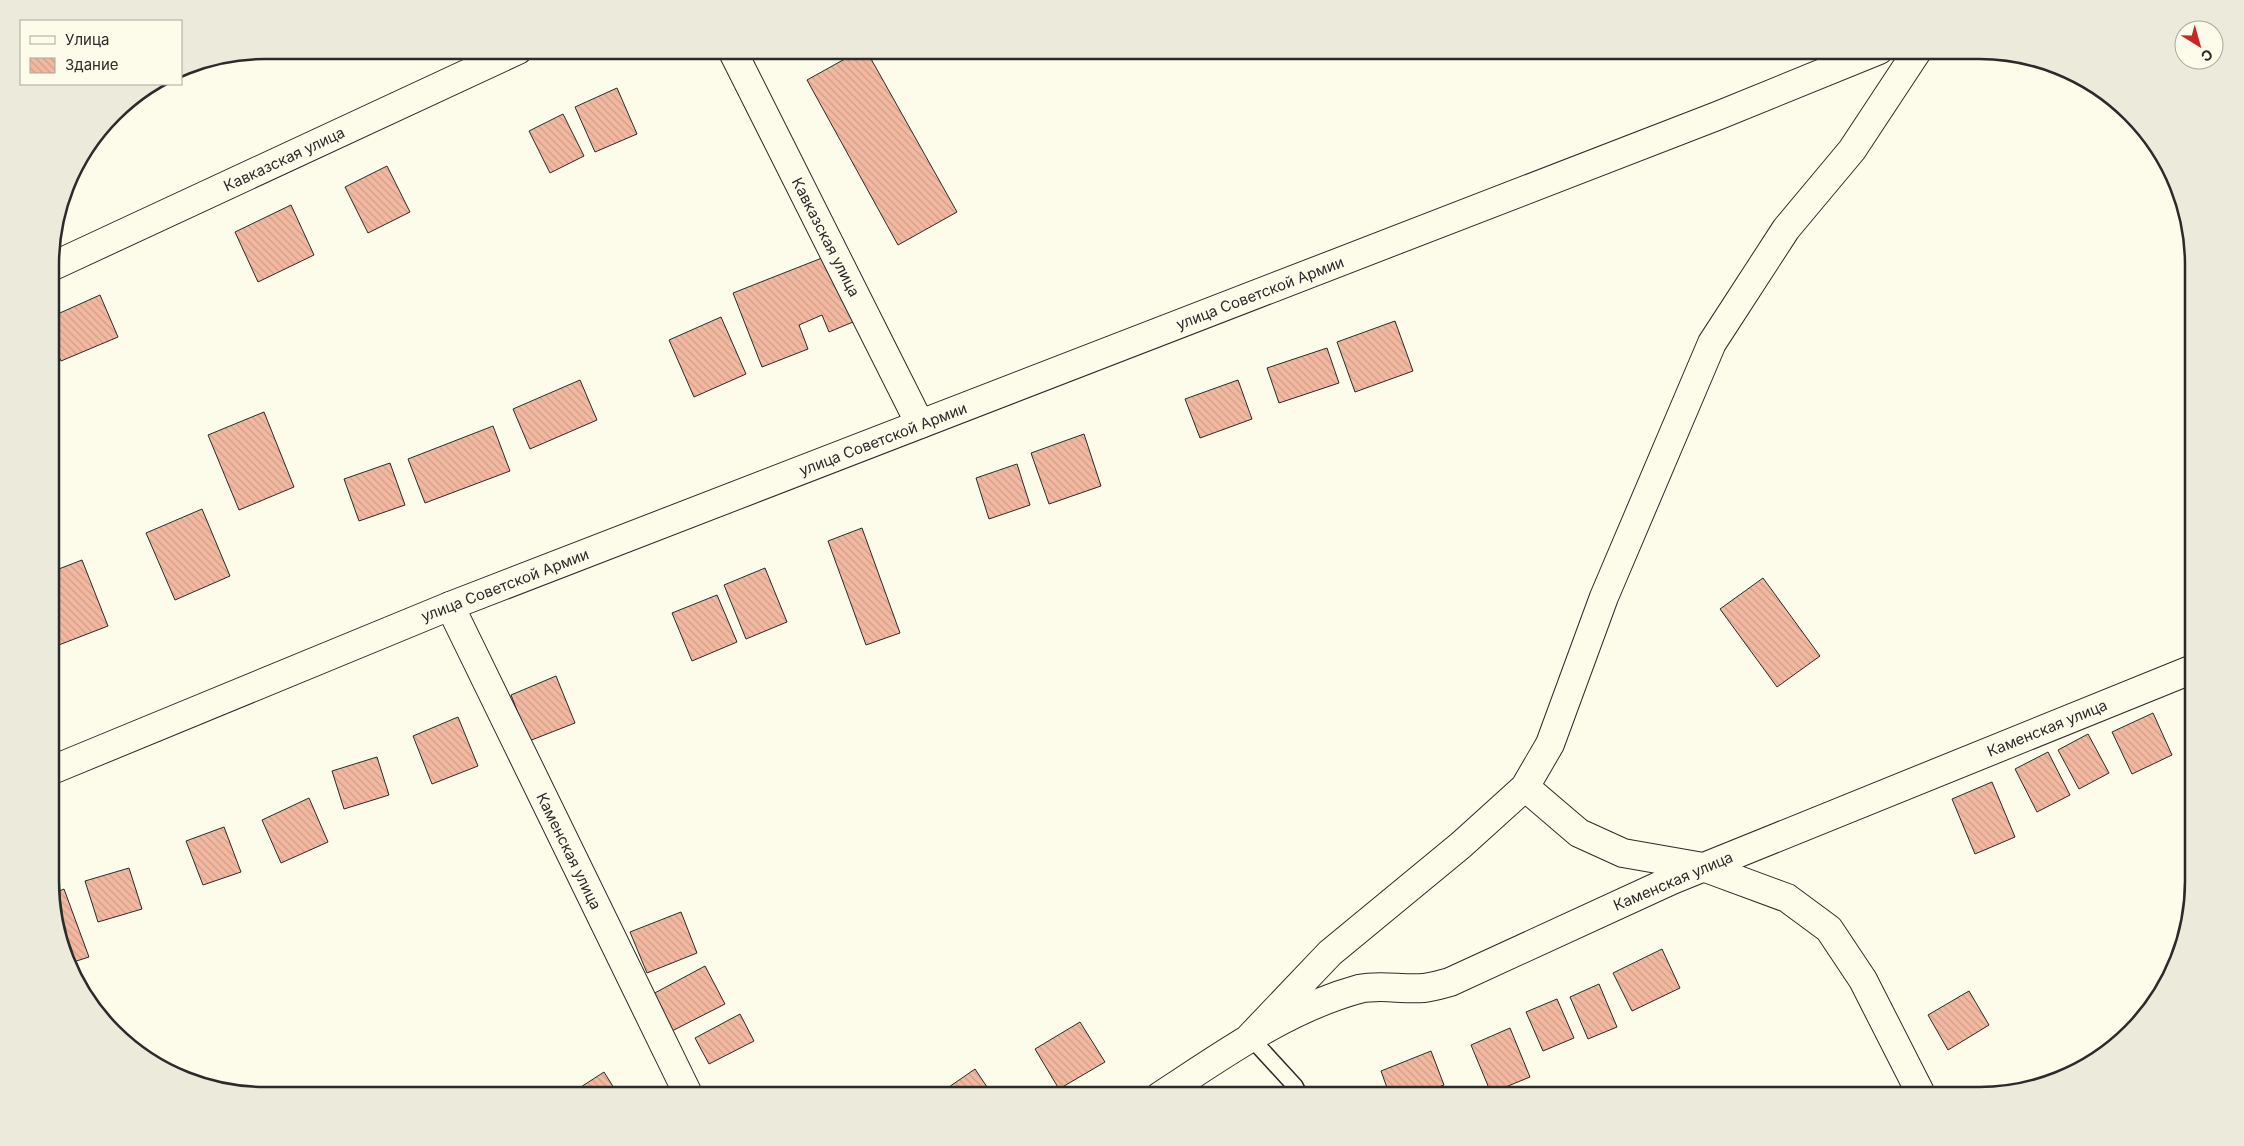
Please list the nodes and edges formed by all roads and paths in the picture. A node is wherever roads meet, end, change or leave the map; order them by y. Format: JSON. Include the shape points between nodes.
{"nodes":[{"id":1,"x":499,"y":59,"type":"edge"},
{"id":2,"x":737,"y":59,"type":"edge"},
{"id":3,"x":1857,"y":59,"type":"edge"},
{"id":4,"x":1912,"y":59,"type":"edge"},
{"id":5,"x":59,"y":263,"type":"edge"},
{"id":6,"x":920,"y":424,"type":"junction"},
{"id":7,"x":450,"y":606,"type":"junction"},
{"id":8,"x":2185,"y":672,"type":"edge"},
{"id":9,"x":59,"y":767,"type":"edge"},
{"id":10,"x":1525,"y":787,"type":"junction"},
{"id":11,"x":1703,"y":867,"type":"junction"},
{"id":12,"x":1250,"y":1037,"type":"junction"},
{"id":13,"x":685,"y":1087,"type":"edge"},
{"id":14,"x":1174,"y":1087,"type":"edge"},
{"id":15,"x":1296,"y":1087,"type":"edge"},
{"id":16,"x":1917,"y":1087,"type":"edge"}],
"edges":[{"from":1,"to":5,"type":"street","name":"Кавказская улица"},
{"from":2,"to":6,"type":"street","name":"Кавказская улица"},
{"from":3,"to":6,"type":"street","name":"улица Советской Армии"},
{"from":4,"to":10,"type":"street","via":[[1852,150],[1786,229],[1712,343],[1604,598],[1550,744]]},
{"from":6,"to":7,"type":"street","name":"улица Советской Армии"},
{"from":7,"to":9,"type":"street","name":"улица Советской Армии"},
{"from":7,"to":13,"type":"street","name":"Каменская улица"},
{"from":8,"to":11,"type":"street","name":"Каменская улица"},
{"from":10,"to":11,"type":"street","via":[[1579,833],[1623,853]]},
{"from":10,"to":12,"type":"street","via":[[1461,845],[1330,953]]},
{"from":11,"to":12,"type":"street","name":"Каменская улица","via":[[1450,982],[1423,988],[1390,986],[1360,989],[1309,1007]]},
{"from":11,"to":16,"type":"street","via":[[1787,898],[1829,929],[1863,980]]},
{"from":12,"to":14,"type":"street","name":"Каменская улица"},
{"from":12,"to":15,"type":"lane"}]}
